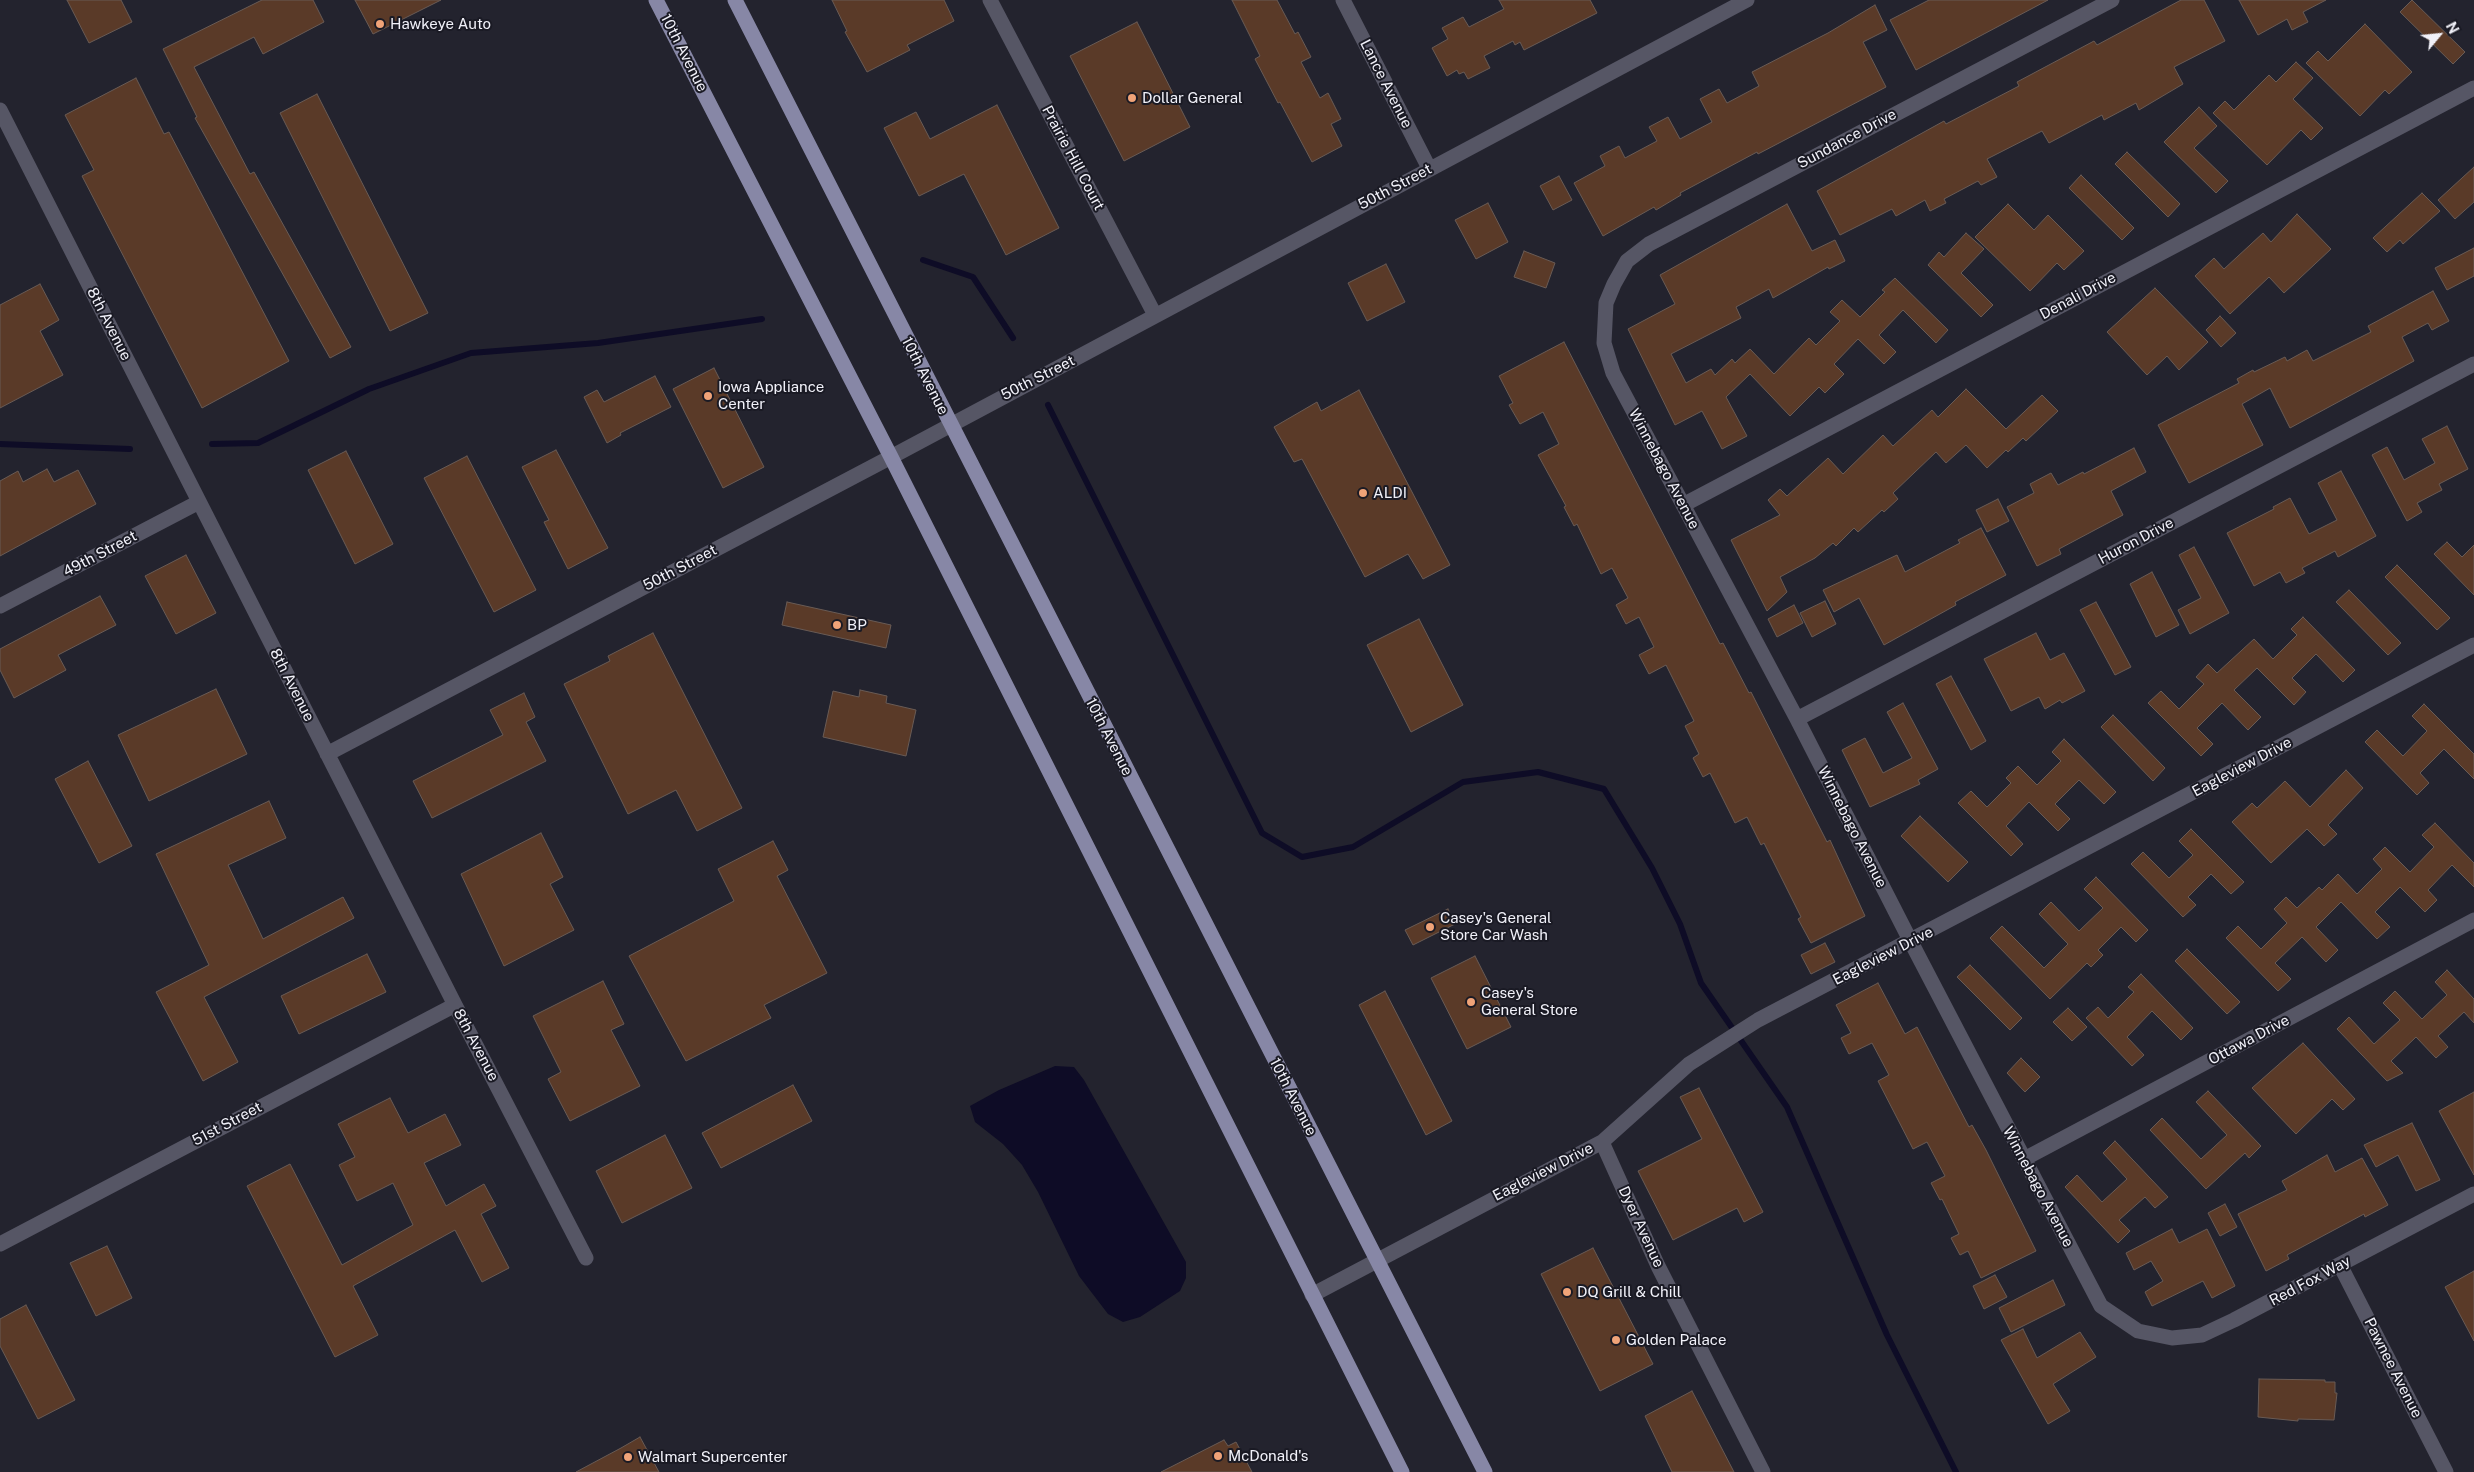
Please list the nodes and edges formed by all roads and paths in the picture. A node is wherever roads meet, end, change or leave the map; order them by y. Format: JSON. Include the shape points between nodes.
{"nodes":[{"id":1,"x":656,"y":0,"type":"edge"},
{"id":2,"x":735,"y":0,"type":"edge"},
{"id":3,"x":990,"y":0,"type":"edge"},
{"id":4,"x":1343,"y":0,"type":"edge"},
{"id":5,"x":1747,"y":0,"type":"edge"},
{"id":6,"x":2112,"y":0,"type":"edge"},
{"id":7,"x":2474,"y":88,"type":"edge"},
{"id":8,"x":0,"y":110,"type":"edge"},
{"id":9,"x":1429,"y":168,"type":"junction"},
{"id":10,"x":1606,"y":303,"type":"joint"},
{"id":11,"x":1155,"y":315,"type":"junction"},
{"id":12,"x":2474,"y":364,"type":"edge"},
{"id":13,"x":950,"y":424,"type":"junction"},
{"id":14,"x":891,"y":457,"type":"junction"},
{"id":15,"x":200,"y":502,"type":"junction"},
{"id":16,"x":1683,"y":505,"type":"junction"},
{"id":17,"x":0,"y":606,"type":"edge"},
{"id":18,"x":2474,"y":645,"type":"edge"},
{"id":19,"x":1797,"y":719,"type":"junction"},
{"id":20,"x":327,"y":754,"type":"junction"},
{"id":21,"x":2474,"y":920,"type":"edge"},
{"id":22,"x":1911,"y":942,"type":"junction"},
{"id":23,"x":455,"y":1005,"type":"junction"},
{"id":24,"x":1602,"y":1142,"type":"junction"},
{"id":25,"x":2024,"y":1159,"type":"junction"},
{"id":26,"x":2474,"y":1194,"type":"edge"},
{"id":27,"x":0,"y":1244,"type":"edge"},
{"id":28,"x":586,"y":1258,"type":"dead end"},
{"id":29,"x":1376,"y":1260,"type":"junction"},
{"id":30,"x":2340,"y":1265,"type":"junction"},
{"id":31,"x":1312,"y":1295,"type":"junction"},
{"id":32,"x":2138,"y":1331,"type":"joint"},
{"id":33,"x":1402,"y":1472,"type":"edge"},
{"id":34,"x":1485,"y":1472,"type":"edge"},
{"id":35,"x":1763,"y":1472,"type":"edge"},
{"id":36,"x":2446,"y":1472,"type":"edge"}],
"edges":[{"from":1,"to":14,"type":"main road","name":"10th Avenue"},
{"from":2,"to":13,"type":"main road","name":"10th Avenue"},
{"from":3,"to":11,"type":"street","name":"Prairie Hill Court"},
{"from":4,"to":9,"type":"street","name":"Lance Avenue"},
{"from":5,"to":9,"type":"street","name":"50th Street"},
{"from":6,"to":10,"type":"street","name":"Sundance Drive","via":[[1649,244],[1627,261]]},
{"from":7,"to":16,"type":"street","name":"Denali Drive"},
{"from":8,"to":15,"type":"street","name":"8th Avenue"},
{"from":9,"to":11,"type":"street","name":"50th Street"},
{"from":10,"to":16,"type":"street","name":"Winnebago Avenue","via":[[1604,343],[1613,372]]},
{"from":11,"to":13,"type":"street","name":"50th Street"},
{"from":12,"to":19,"type":"street","name":"Huron Drive"},
{"from":13,"to":14,"type":"street","name":"50th Street"},
{"from":13,"to":29,"type":"main road","name":"10th Avenue"},
{"from":14,"to":20,"type":"street","name":"50th Street"},
{"from":14,"to":31,"type":"main road","name":"10th Avenue"},
{"from":15,"to":17,"type":"street","name":"49th Street"},
{"from":15,"to":20,"type":"street","name":"8th Avenue"},
{"from":16,"to":19,"type":"street","name":"Winnebago Avenue"},
{"from":18,"to":22,"type":"street","name":"Eagleview Drive"},
{"from":19,"to":22,"type":"street","name":"Winnebago Avenue"},
{"from":20,"to":23,"type":"street","name":"8th Avenue"},
{"from":21,"to":25,"type":"street","name":"Ottawa Drive"},
{"from":22,"to":24,"type":"street","name":"Eagleview Drive","via":[[1725,1039],[1689,1064]]},
{"from":22,"to":25,"type":"street","name":"Winnebago Avenue"},
{"from":23,"to":27,"type":"street","name":"51st Street"},
{"from":23,"to":28,"type":"street","name":"8th Avenue"},
{"from":24,"to":29,"type":"street","name":"Eagleview Drive"},
{"from":24,"to":35,"type":"street","name":"Dyer Avenue","via":[[1658,1266]]},
{"from":25,"to":32,"type":"street","name":"Winnebago Avenue","via":[[2101,1306]]},
{"from":26,"to":30,"type":"street","name":"Red Fox Way"},
{"from":29,"to":31,"type":"street","name":"Eagleview Drive"},
{"from":29,"to":34,"type":"main road","name":"10th Avenue"},
{"from":30,"to":32,"type":"street","name":"Red Fox Way","via":[[2202,1335],[2172,1338]]},
{"from":30,"to":36,"type":"street","name":"Pawnee Avenue"},
{"from":31,"to":33,"type":"main road","name":"10th Avenue"}]}
